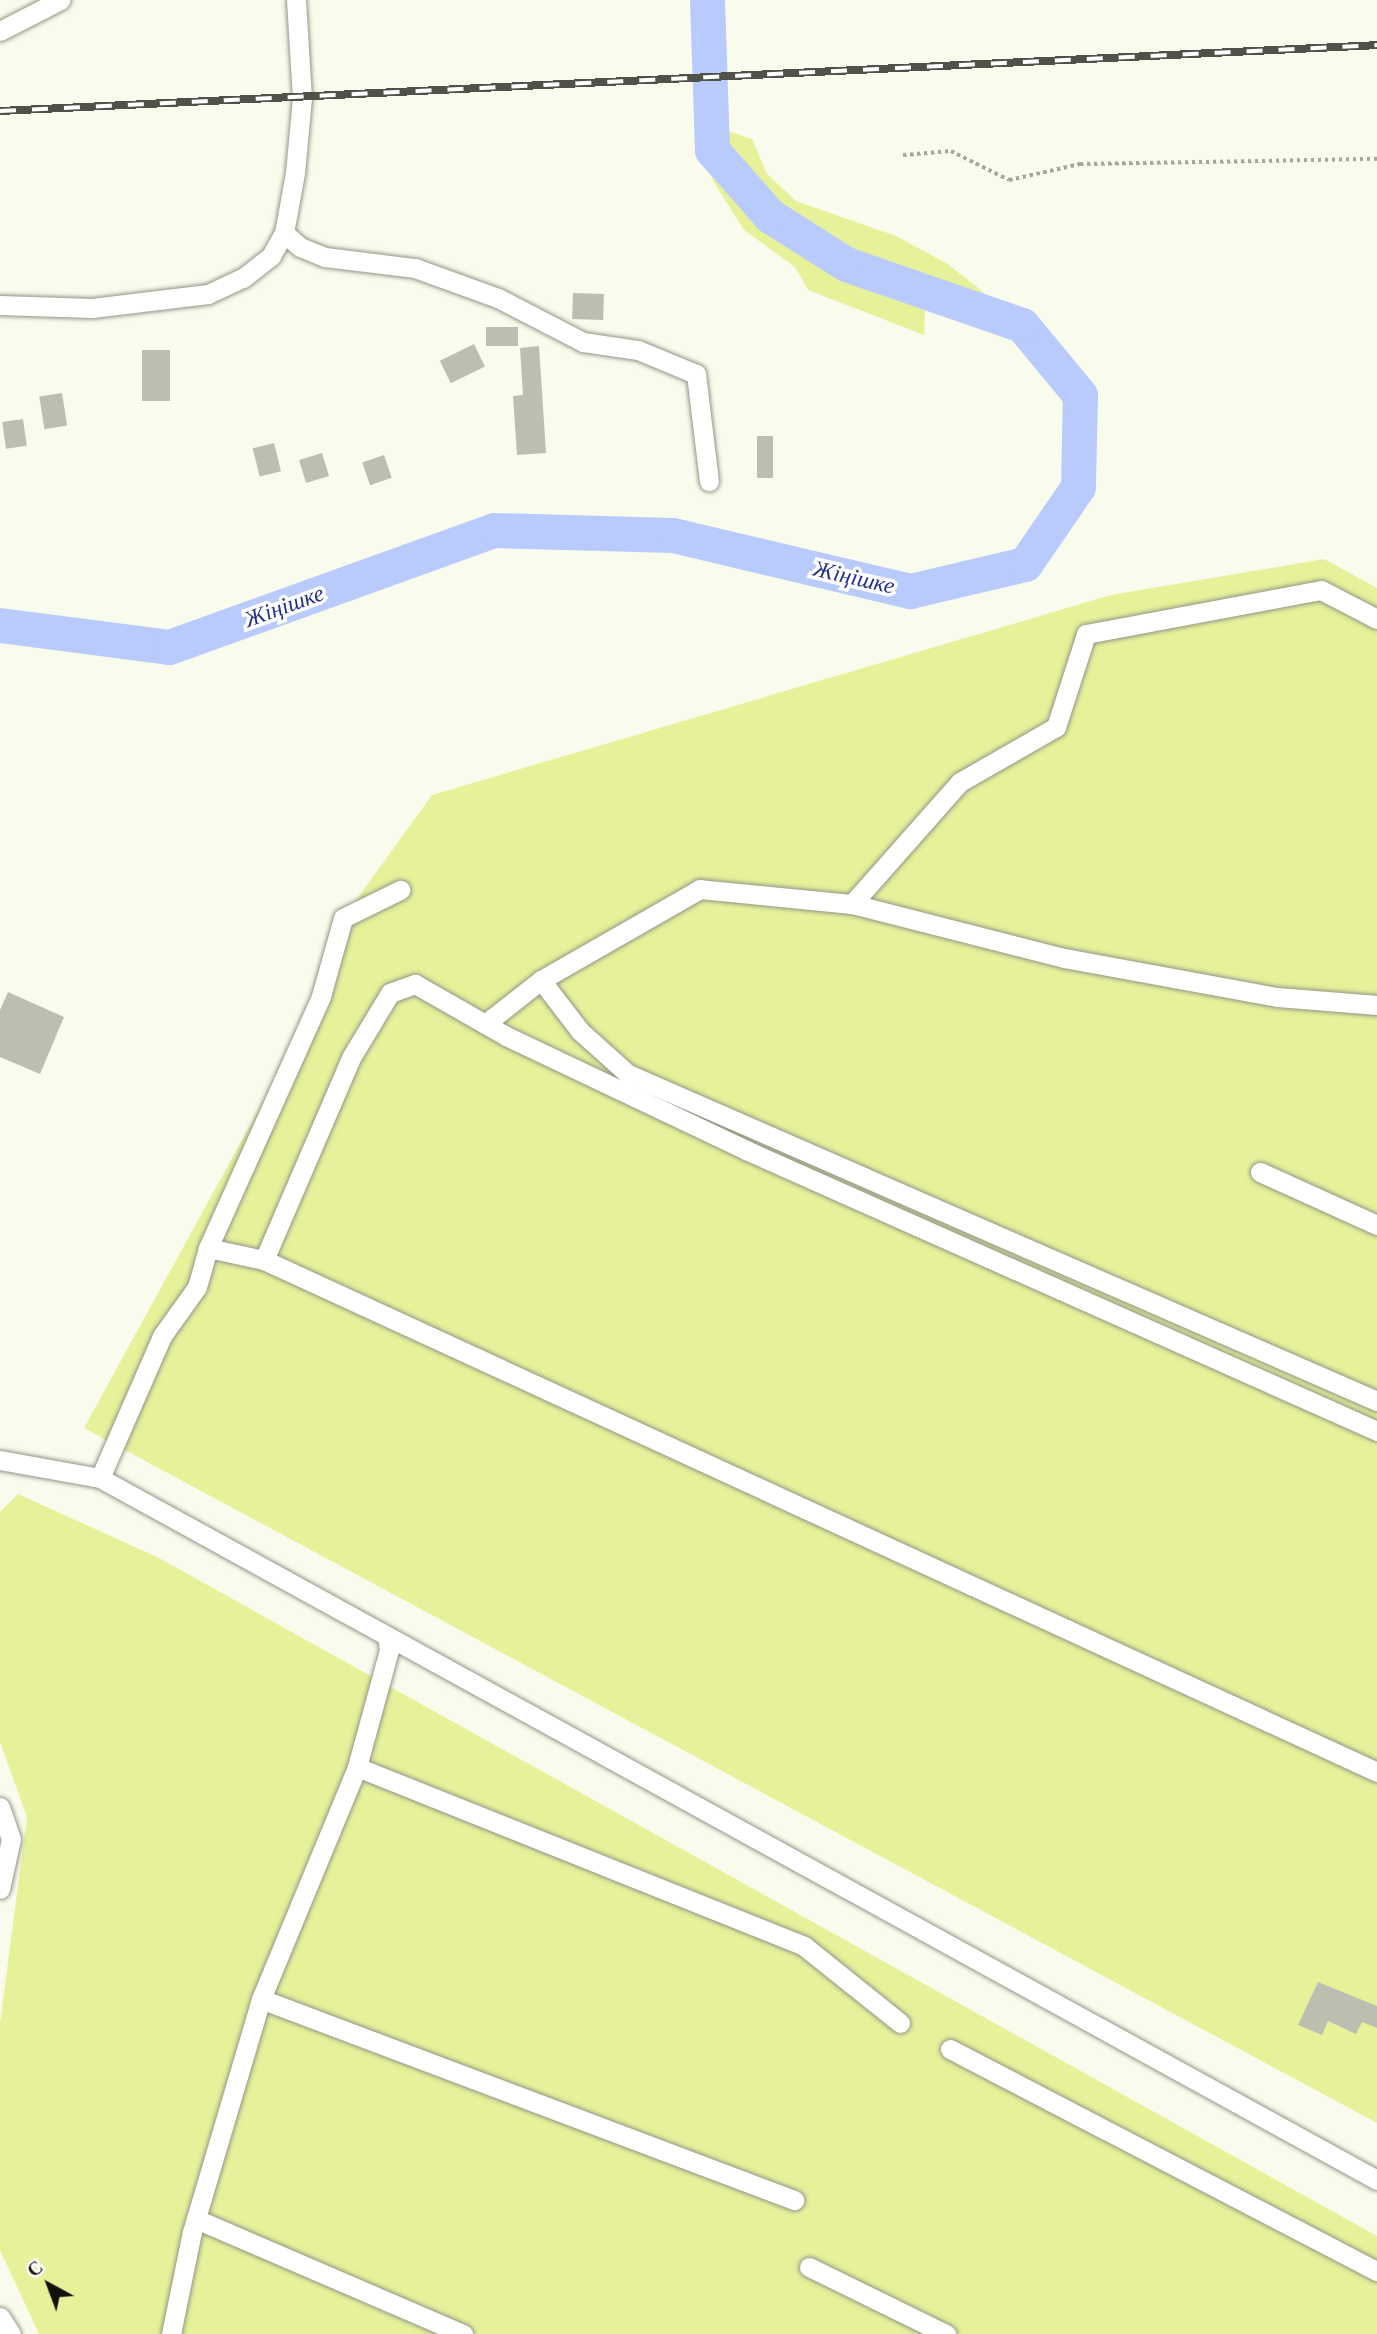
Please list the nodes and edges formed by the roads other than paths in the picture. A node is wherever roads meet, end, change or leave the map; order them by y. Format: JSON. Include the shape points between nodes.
{"nodes":[{"id":1,"x":60,"y":0,"type":"edge"},
{"id":2,"x":296,"y":0,"type":"edge"},
{"id":3,"x":0,"y":31,"type":"edge"},
{"id":4,"x":285,"y":233,"type":"junction"},
{"id":5,"x":0,"y":305,"type":"edge"},
{"id":6,"x":709,"y":481,"type":"dead end"},
{"id":7,"x":1377,"y":619,"type":"edge"},
{"id":8,"x":400,"y":890,"type":"dead end"},
{"id":9,"x":852,"y":905,"type":"junction"},
{"id":10,"x":541,"y":980,"type":"junction"},
{"id":11,"x":1377,"y":1005,"type":"edge"},
{"id":12,"x":485,"y":1024,"type":"junction"},
{"id":13,"x":1260,"y":1172,"type":"dead end"},
{"id":14,"x":1377,"y":1225,"type":"edge"},
{"id":15,"x":208,"y":1248,"type":"junction"},
{"id":16,"x":264,"y":1259,"type":"junction"},
{"id":17,"x":1377,"y":1401,"type":"edge"},
{"id":18,"x":1377,"y":1431,"type":"edge"},
{"id":19,"x":0,"y":1460,"type":"edge"},
{"id":20,"x":100,"y":1478,"type":"junction"},
{"id":21,"x":387,"y":1636,"type":"junction"},
{"id":22,"x":357,"y":1767,"type":"junction"},
{"id":23,"x":1377,"y":1772,"type":"edge"},
{"id":24,"x":0,"y":1807,"type":"edge"},
{"id":25,"x":0,"y":1889,"type":"edge"},
{"id":26,"x":261,"y":1999,"type":"junction"},
{"id":27,"x":900,"y":2023,"type":"dead end"},
{"id":28,"x":950,"y":2049,"type":"dead end"},
{"id":29,"x":1377,"y":2180,"type":"edge"},
{"id":30,"x":794,"y":2200,"type":"dead end"},
{"id":31,"x":196,"y":2219,"type":"junction"},
{"id":32,"x":809,"y":2267,"type":"dead end"},
{"id":33,"x":1377,"y":2271,"type":"edge"},
{"id":34,"x":0,"y":2317,"type":"edge"},
{"id":35,"x":11,"y":2334,"type":"edge"},
{"id":36,"x":171,"y":2334,"type":"edge"},
{"id":37,"x":463,"y":2334,"type":"edge"},
{"id":38,"x":946,"y":2334,"type":"edge"}],
"edges":[{"from":1,"to":3,"type":"street"},
{"from":2,"to":4,"type":"street","via":[[302,98]]},
{"from":4,"to":5,"type":"street","via":[[271,256],[243,278],[208,294],[92,308]]},
{"from":4,"to":6,"type":"street","via":[[300,247],[325,257],[415,268],[498,298],[583,342],[638,349],[696,374]]},
{"from":7,"to":9,"type":"street","via":[[1321,590],[1086,634],[1056,727],[960,782]]},
{"from":8,"to":15,"type":"street","via":[[343,918],[321,996]]},
{"from":9,"to":10,"type":"street","via":[[700,888]]},
{"from":9,"to":11,"type":"street","via":[[1064,958],[1277,997]]},
{"from":10,"to":12,"type":"street"},
{"from":10,"to":17,"type":"street","via":[[580,1031],[628,1074]]},
{"from":12,"to":16,"type":"street","via":[[415,984],[390,993],[352,1056]]},
{"from":12,"to":18,"type":"street","via":[[746,1150]]},
{"from":13,"to":14,"type":"street"},
{"from":15,"to":16,"type":"street"},
{"from":15,"to":20,"type":"street","via":[[197,1287],[162,1335]]},
{"from":16,"to":23,"type":"street"},
{"from":19,"to":20,"type":"street"},
{"from":20,"to":21,"type":"street"},
{"from":21,"to":22,"type":"street","via":[[389,1650]]},
{"from":21,"to":29,"type":"street"},
{"from":22,"to":26,"type":"street"},
{"from":22,"to":27,"type":"street","via":[[804,1946]]},
{"from":24,"to":25,"type":"street","via":[[11,1839]]},
{"from":26,"to":30,"type":"street"},
{"from":26,"to":31,"type":"street"},
{"from":28,"to":33,"type":"street"},
{"from":31,"to":36,"type":"street"},
{"from":31,"to":37,"type":"street"},
{"from":32,"to":38,"type":"street"},
{"from":34,"to":35,"type":"street"}]}
